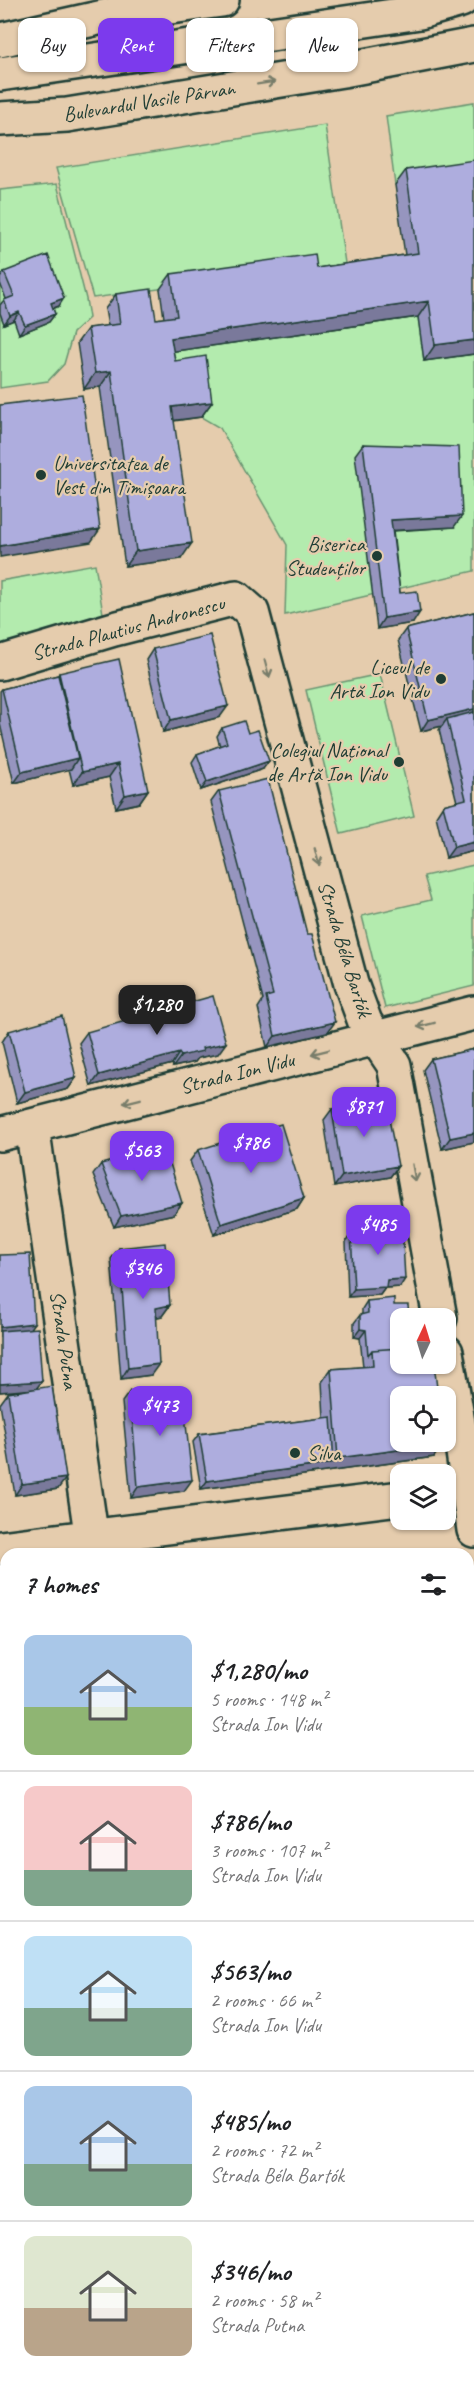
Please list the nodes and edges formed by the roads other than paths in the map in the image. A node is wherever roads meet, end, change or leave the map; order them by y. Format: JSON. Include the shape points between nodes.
{"nodes":[{"id":1,"x":222,"y":0,"type":"edge"},
{"id":2,"x":461,"y":0,"type":"edge"},
{"id":3,"x":0,"y":40,"type":"edge"},
{"id":4,"x":474,"y":45,"type":"edge"},
{"id":5,"x":0,"y":74,"type":"edge"},
{"id":6,"x":0,"y":119,"type":"edge"},
{"id":7,"x":252,"y":612,"type":"joint"},
{"id":8,"x":0,"y":663,"type":"edge"},
{"id":9,"x":474,"y":1013,"type":"edge"},
{"id":10,"x":377,"y":1037,"type":"junction"},
{"id":11,"x":32,"y":1126,"type":"junction"},
{"id":12,"x":0,"y":1134,"type":"edge"},
{"id":13,"x":438,"y":1308,"type":"edge"},
{"id":14,"x":449,"y":1374,"type":"edge"},
{"id":15,"x":463,"y":1490,"type":"edge"},
{"id":16,"x":390,"y":1500,"type":"edge"},
{"id":17,"x":474,"y":1530,"type":"edge"},
{"id":18,"x":93,"y":1545,"type":"edge"},
{"id":19,"x":0,"y":1548,"type":"edge"}],
"edges":[{"from":1,"to":3,"type":"street","via":[[112,15]]},
{"from":2,"to":5,"type":"street","via":[[420,12]]},
{"from":6,"to":4,"type":"street","name":"Bulevardul Vasile Pârvan","one_way":true,"via":[[79,113]]},
{"from":7,"to":8,"type":"street","name":"Strada Plautius Andronescu","via":[[236,598]]},
{"from":7,"to":10,"type":"street","name":"Strada Béla Bartók","one_way":true,"via":[[351,984],[365,1022]]},
{"from":9,"to":10,"type":"street","name":"Strada Ion Vidu","one_way":true},
{"from":10,"to":11,"type":"street","name":"Strada Ion Vidu","one_way":true},
{"from":10,"to":13,"type":"street","name":"Strada Béla Bartók","one_way":true,"via":[[394,1065]]},
{"from":11,"to":12,"type":"street","name":"Strada Ion Vidu"},
{"from":11,"to":18,"type":"street","name":"Strada Putna"},
{"from":14,"to":15,"type":"street"},
{"from":15,"to":17,"type":"street"},
{"from":16,"to":18,"type":"street"},
{"from":18,"to":19,"type":"street"}]}
